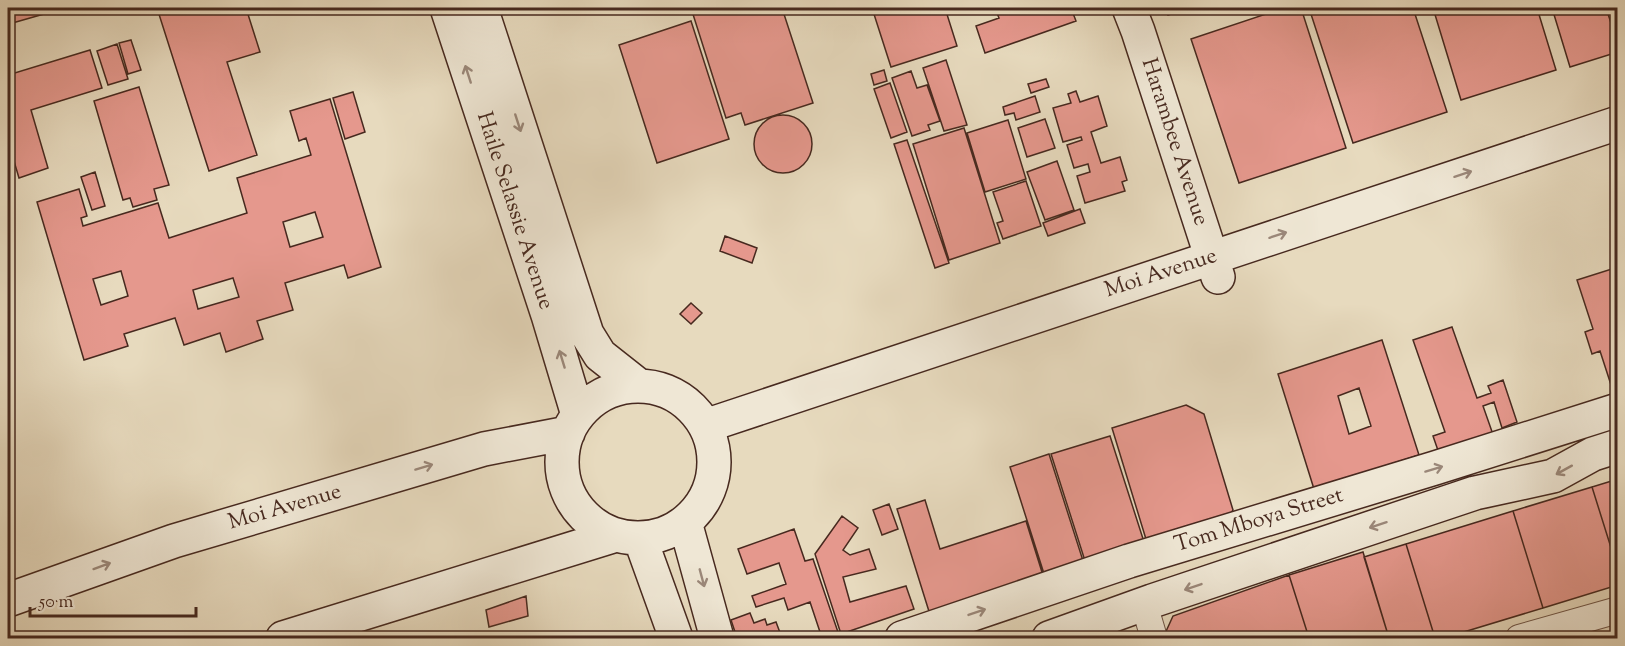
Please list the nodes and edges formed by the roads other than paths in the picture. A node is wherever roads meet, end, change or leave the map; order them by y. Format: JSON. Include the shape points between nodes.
{"nodes":[{"id":1,"x":447,"y":8,"type":"edge"},
{"id":2,"x":481,"y":8,"type":"edge"},
{"id":3,"x":1129,"y":8,"type":"edge"},
{"id":4,"x":1617,"y":123,"type":"edge"},
{"id":5,"x":1617,"y":146,"type":"edge"},
{"id":6,"x":1215,"y":267,"type":"junction"},
{"id":7,"x":638,"y":385,"type":"junction"},
{"id":8,"x":1617,"y":410,"type":"edge"},
{"id":9,"x":573,"y":424,"type":"junction"},
{"id":10,"x":709,"y":437,"type":"junction"},
{"id":11,"x":1617,"y":446,"type":"edge"},
{"id":12,"x":685,"y":522,"type":"junction"},
{"id":13,"x":628,"y":537,"type":"junction"},
{"id":14,"x":1136,"y":559,"type":"junction"},
{"id":15,"x":1094,"y":574,"type":"junction"},
{"id":16,"x":8,"y":600,"type":"edge"},
{"id":17,"x":1148,"y":603,"type":"junction"},
{"id":18,"x":1617,"y":609,"type":"edge"},
{"id":19,"x":1107,"y":618,"type":"junction"},
{"id":20,"x":283,"y":639,"type":"edge"},
{"id":21,"x":675,"y":639,"type":"edge"},
{"id":22,"x":717,"y":639,"type":"edge"},
{"id":23,"x":902,"y":639,"type":"edge"},
{"id":24,"x":1049,"y":639,"type":"edge"},
{"id":25,"x":1154,"y":639,"type":"edge"},
{"id":26,"x":1519,"y":639,"type":"edge"}],
"edges":[{"from":9,"to":1,"type":"main road","name":"Haile Selassie Avenue","one_way":true,"via":[[554,335]]},
{"from":2,"to":7,"type":"main road","name":"Haile Selassie Avenue","one_way":true,"via":[[586,334],[600,355]]},
{"from":3,"to":6,"type":"main road","name":"Harambee Avenue"},
{"from":6,"to":4,"type":"main road","name":"Moi Avenue","one_way":true},
{"from":5,"to":6,"type":"main road","name":"Moi Avenue"},
{"from":6,"to":10,"type":"main road","name":"Moi Avenue","via":[[1090,318]]},
{"from":7,"to":9,"type":"main road","via":[[592,403]]},
{"from":7,"to":10,"type":"main road","name":"Haile Selassie Avenue","via":[[660,388],[682,399],[701,418]]},
{"from":14,"to":8,"type":"main road","name":"Tom Mboya Street","one_way":true},
{"from":9,"to":13,"type":"main road","name":"Haile Selassie Avenue","via":[[563,453],[563,474],[569,494],[597,526]]},
{"from":16,"to":9,"type":"main road","name":"Moi Avenue","one_way":true,"via":[[174,541]]},
{"from":10,"to":12,"type":"main road","via":[[714,463],[711,486],[701,506]]},
{"from":11,"to":17,"type":"main road","name":"Tom Mboya Street","one_way":true,"via":[[1553,476],[1474,493]]},
{"from":12,"to":13,"type":"main road","via":[[664,534]]},
{"from":12,"to":22,"type":"main road","one_way":true},
{"from":13,"to":20,"type":"main road"},
{"from":13,"to":21,"type":"main road"},
{"from":14,"to":15,"type":"main road","name":"Tom Mboya Street"},
{"from":14,"to":17,"type":"main road","via":[[1153,580]]},
{"from":15,"to":19,"type":"main road","via":[[1092,605]]},
{"from":23,"to":15,"type":"main road","name":"Tom Mboya Street","one_way":true},
{"from":17,"to":19,"type":"main road","name":"Tom Mboya Street"},
{"from":17,"to":25,"type":"street"},
{"from":18,"to":26,"type":"street"},
{"from":19,"to":24,"type":"main road","name":"Tom Mboya Street"}]}
